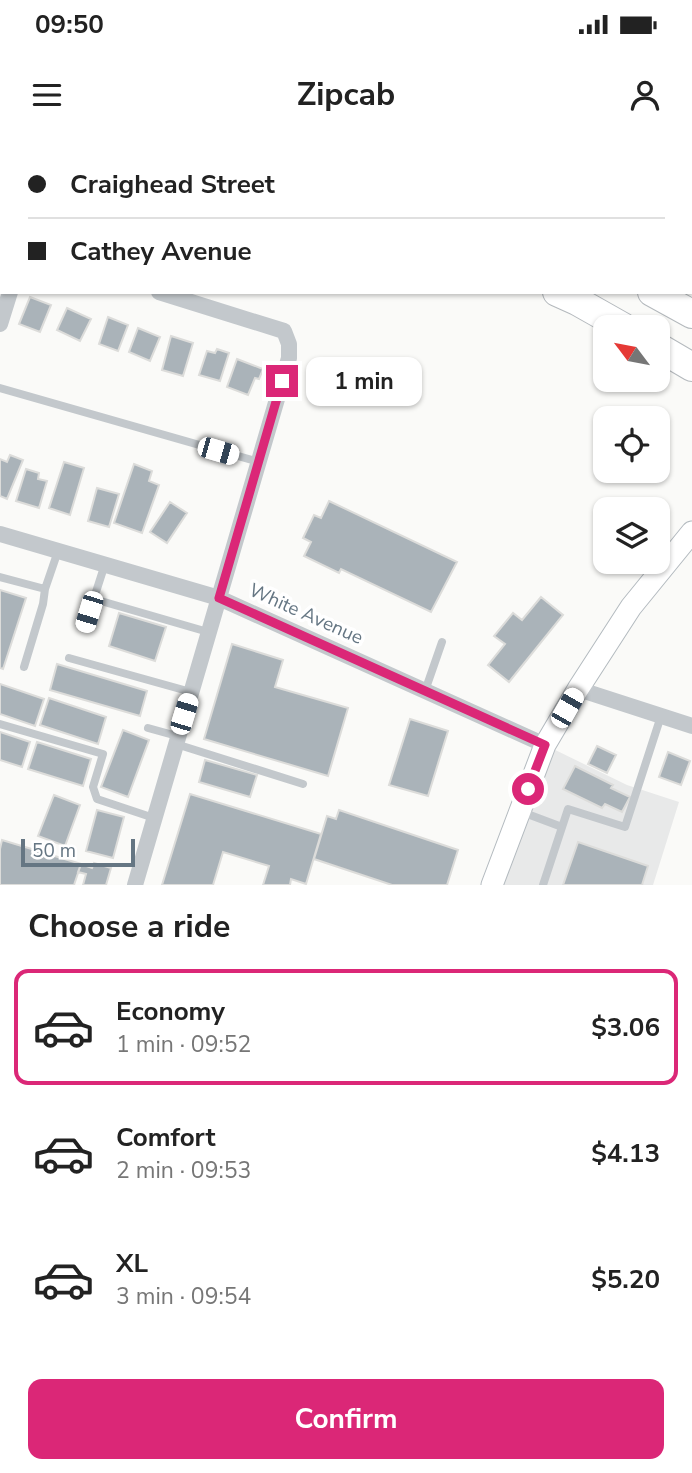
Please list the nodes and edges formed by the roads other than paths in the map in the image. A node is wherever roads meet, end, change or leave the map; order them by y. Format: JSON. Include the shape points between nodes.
{"nodes":[{"id":1,"x":9,"y":294,"type":"edge"},
{"id":2,"x":165,"y":294,"type":"edge"},
{"id":3,"x":561,"y":294,"type":"edge"},
{"id":4,"x":656,"y":294,"type":"edge"},
{"id":5,"x":692,"y":314,"type":"edge"},
{"id":6,"x":602,"y":315,"type":"edge"},
{"id":7,"x":0,"y":324,"type":"edge"},
{"id":8,"x":670,"y":354,"type":"edge"},
{"id":9,"x":692,"y":367,"type":"edge"},
{"id":10,"x":0,"y":388,"type":"edge"},
{"id":11,"x":258,"y":462,"type":"junction"},
{"id":12,"x":0,"y":534,"type":"edge"},
{"id":13,"x":688,"y":543,"type":"edge"},
{"id":14,"x":58,"y":551,"type":"junction"},
{"id":15,"x":104,"y":564,"type":"junction"},
{"id":16,"x":0,"y":576,"type":"edge"},
{"id":17,"x":45,"y":589,"type":"junction"},
{"id":18,"x":219,"y":598,"type":"junction"},
{"id":19,"x":93,"y":599,"type":"junction"},
{"id":20,"x":85,"y":626,"type":"dead end"},
{"id":21,"x":208,"y":632,"type":"junction"},
{"id":22,"x":442,"y":642,"type":"dead end"},
{"id":23,"x":69,"y":658,"type":"dead end"},
{"id":24,"x":24,"y":667,"type":"dead end"},
{"id":25,"x":578,"y":689,"type":"junction"},
{"id":26,"x":425,"y":691,"type":"junction"},
{"id":27,"x":191,"y":692,"type":"junction"},
{"id":28,"x":661,"y":716,"type":"junction"},
{"id":29,"x":0,"y":724,"type":"edge"},
{"id":30,"x":692,"y":726,"type":"edge"},
{"id":31,"x":148,"y":728,"type":"dead end"},
{"id":32,"x":177,"y":740,"type":"junction"},
{"id":33,"x":545,"y":745,"type":"junction"},
{"id":34,"x":303,"y":784,"type":"dead end"},
{"id":35,"x":520,"y":811,"type":"junction"},
{"id":36,"x":154,"y":818,"type":"junction"},
{"id":37,"x":562,"y":827,"type":"junction"},
{"id":38,"x":135,"y":885,"type":"edge"},
{"id":39,"x":492,"y":885,"type":"edge"},
{"id":40,"x":542,"y":885,"type":"edge"}],
"edges":[{"from":1,"to":7,"type":"street"},
{"from":2,"to":11,"type":"street","via":[[284,331],[289,358]]},
{"from":3,"to":6,"type":"highway"},
{"from":4,"to":5,"type":"highway"},
{"from":8,"to":9,"type":"highway"},
{"from":10,"to":11,"type":"lane"},
{"from":11,"to":18,"type":"street"},
{"from":12,"to":14,"type":"street","name":"White Avenue"},
{"from":13,"to":25,"type":"street","via":[[631,607]]},
{"from":14,"to":15,"type":"street","name":"White Avenue"},
{"from":14,"to":17,"type":"lane"},
{"from":15,"to":18,"type":"street","name":"White Avenue"},
{"from":15,"to":19,"type":"lane"},
{"from":16,"to":17,"type":"lane"},
{"from":17,"to":24,"type":"lane"},
{"from":18,"to":21,"type":"street"},
{"from":18,"to":26,"type":"street","name":"White Avenue"},
{"from":19,"to":20,"type":"lane"},
{"from":19,"to":21,"type":"lane"},
{"from":21,"to":27,"type":"street"},
{"from":22,"to":26,"type":"lane"},
{"from":23,"to":27,"type":"lane"},
{"from":25,"to":28,"type":"street"},
{"from":25,"to":33,"type":"street"},
{"from":26,"to":33,"type":"street","name":"White Avenue"},
{"from":27,"to":32,"type":"street"},
{"from":28,"to":30,"type":"street"},
{"from":28,"to":37,"type":"lane","via":[[625,827],[568,809]]},
{"from":29,"to":36,"type":"lane","via":[[103,754],[93,787],[97,799]]},
{"from":31,"to":32,"type":"lane"},
{"from":32,"to":34,"type":"lane"},
{"from":32,"to":36,"type":"street"},
{"from":33,"to":35,"type":"street"},
{"from":35,"to":37,"type":"lane"},
{"from":35,"to":39,"type":"street"},
{"from":36,"to":38,"type":"street"},
{"from":37,"to":40,"type":"lane"}]}
